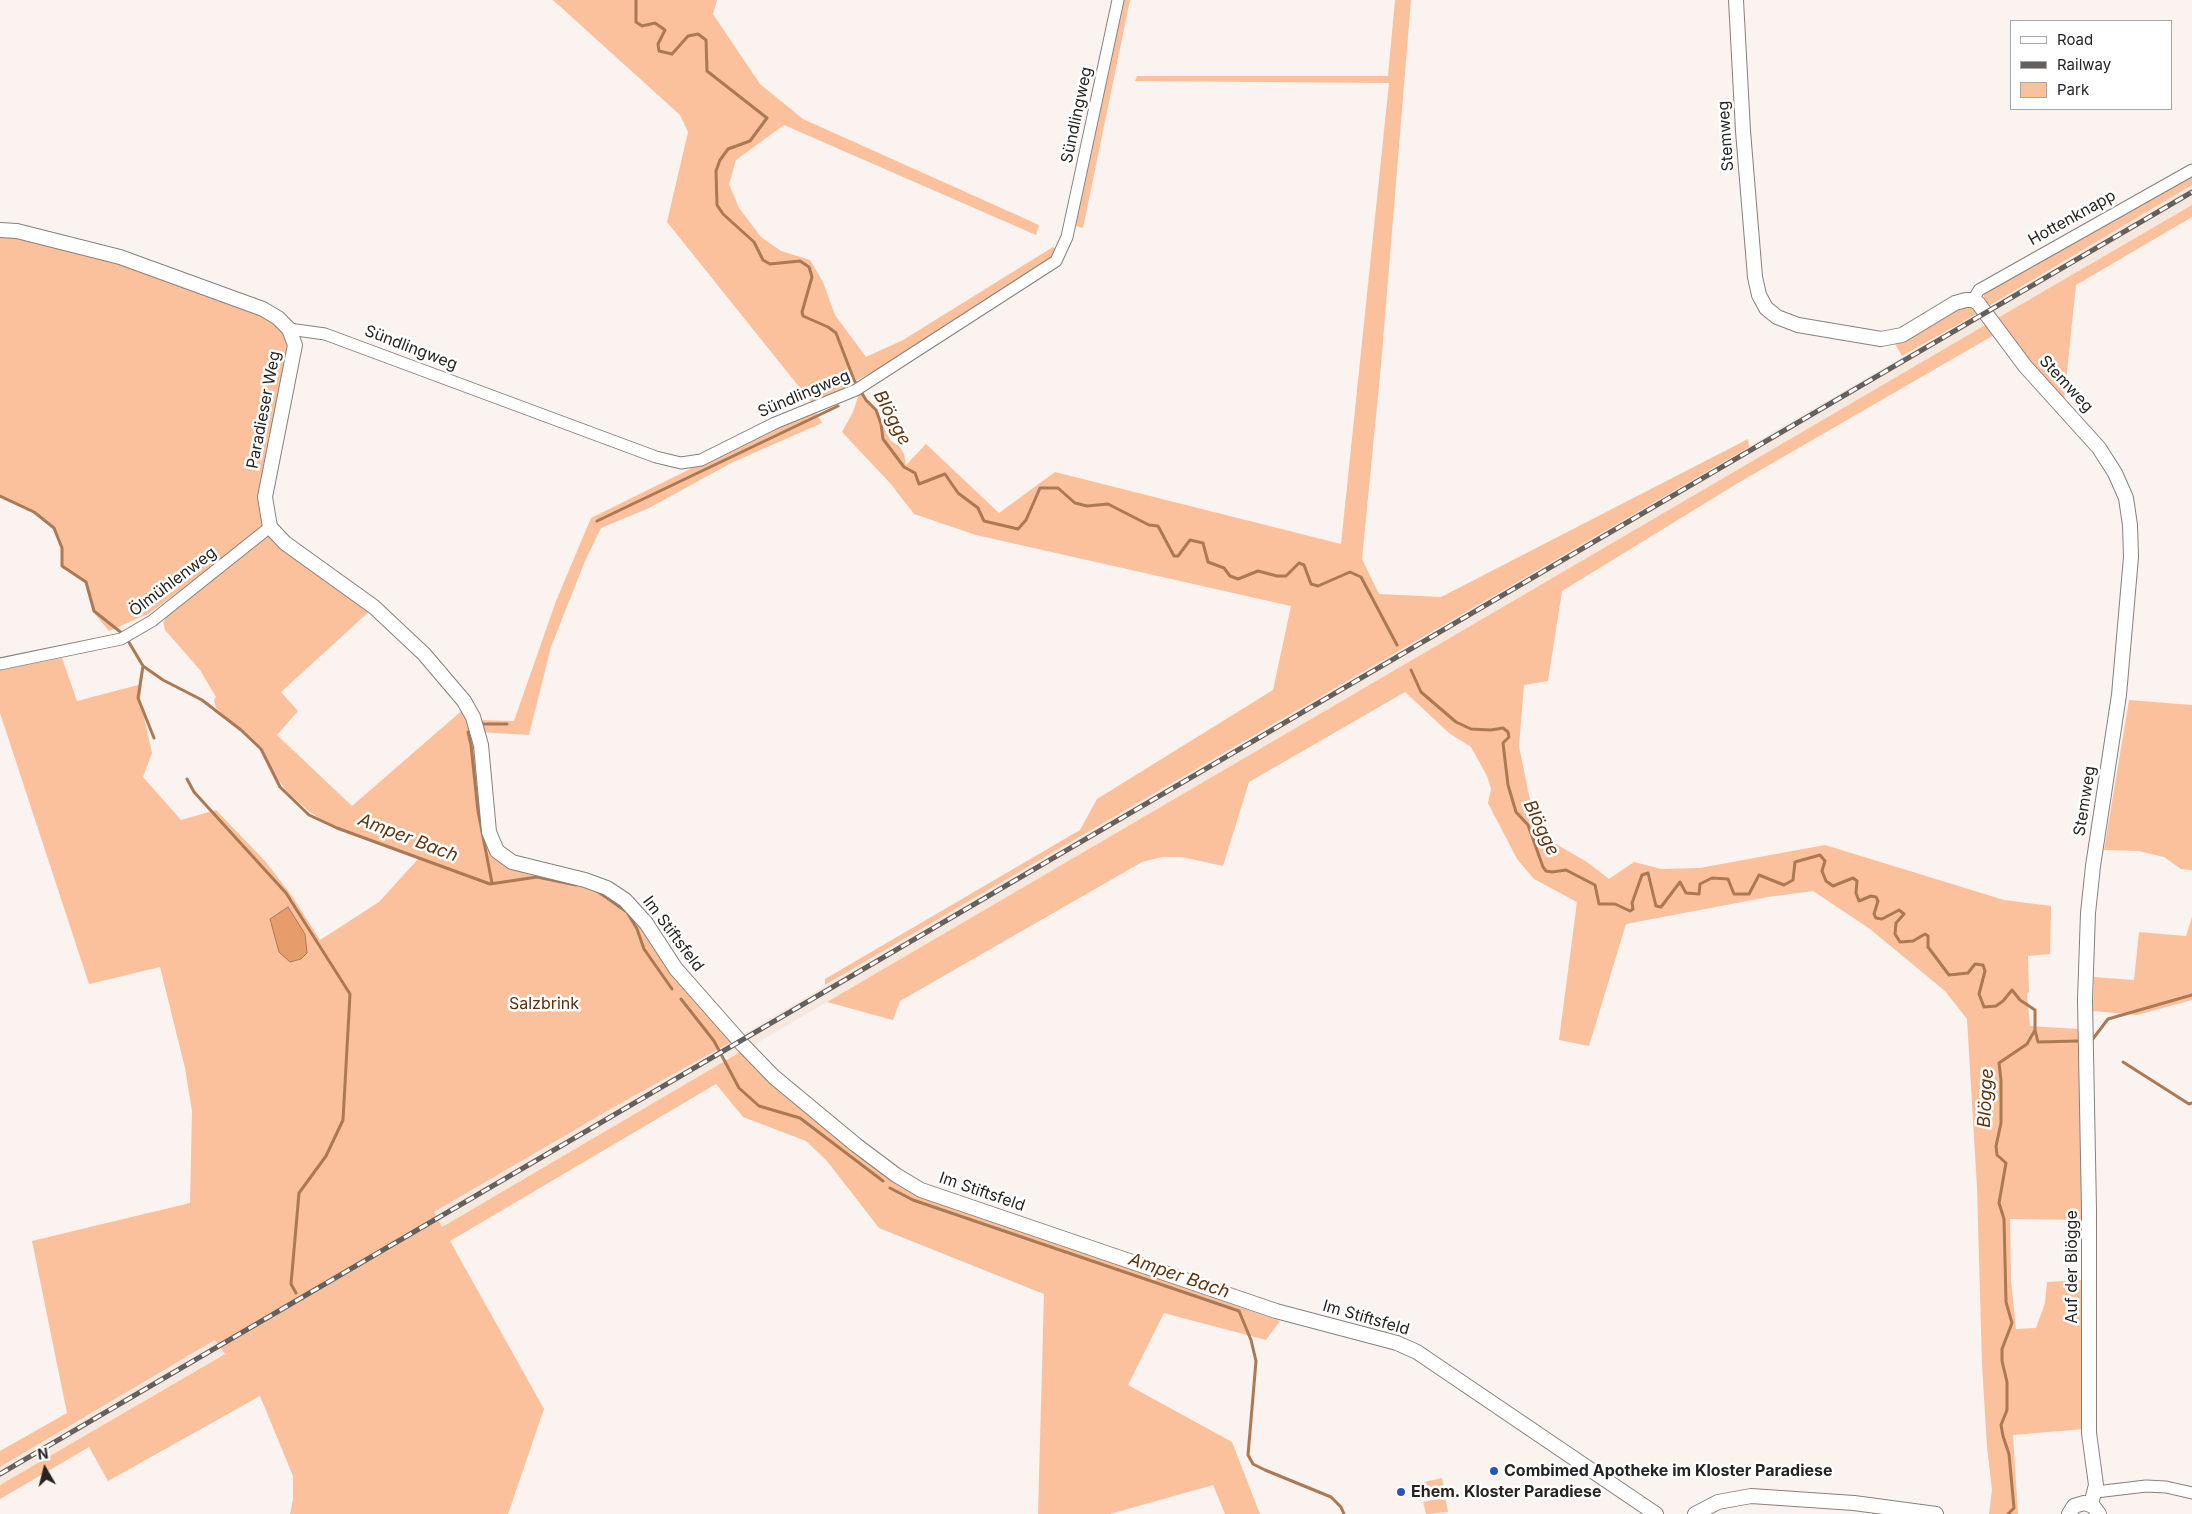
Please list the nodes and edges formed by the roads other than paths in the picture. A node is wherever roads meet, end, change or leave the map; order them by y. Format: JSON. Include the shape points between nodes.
{"nodes":[{"id":1,"x":1118,"y":0,"type":"edge"},
{"id":2,"x":1736,"y":0,"type":"edge"},
{"id":3,"x":2192,"y":170,"type":"edge"},
{"id":4,"x":0,"y":230,"type":"edge"},
{"id":5,"x":1973,"y":300,"type":"junction"},
{"id":6,"x":289,"y":329,"type":"junction"},
{"id":7,"x":270,"y":527,"type":"junction"},
{"id":8,"x":0,"y":664,"type":"edge"},
{"id":9,"x":2084,"y":1028,"type":"joint"},
{"id":10,"x":2192,"y":1493,"type":"edge"},
{"id":11,"x":2095,"y":1504,"type":"edge"},
{"id":12,"x":1656,"y":1514,"type":"edge"},
{"id":13,"x":1695,"y":1514,"type":"edge"},
{"id":14,"x":1936,"y":1514,"type":"edge"},
{"id":15,"x":2069,"y":1514,"type":"edge"}],
"edges":[{"from":1,"to":6,"type":"street","name":"Sündlingweg","via":[[1068,237],[1061,254],[1049,267],[867,384],[775,423],[701,460],[681,463],[656,457],[325,334]]},
{"from":2,"to":5,"type":"street","name":"Stemweg","via":[[1742,131],[1755,277],[1766,308],[1777,317],[1798,325],[1881,339],[1902,335],[1955,303]]},
{"from":3,"to":5,"type":"street","name":"Hottenknapp","via":[[1979,290]]},
{"from":4,"to":6,"type":"street","via":[[17,231],[120,257],[263,308]]},
{"from":5,"to":9,"type":"street","name":"Stemweg","via":[[2025,366],[2104,454],[2122,487],[2130,524],[2131,556],[2119,695],[2088,913]]},
{"from":6,"to":7,"type":"street","name":"Paradieser Weg","via":[[294,345],[265,497]]},
{"from":7,"to":8,"type":"street","name":"Ölmühlenweg","via":[[152,621],[126,637]]},
{"from":7,"to":12,"type":"street","name":"Im Stiftsfeld","via":[[285,543],[374,606],[424,654],[464,701],[473,717],[481,745],[489,832],[497,851],[512,862],[585,880],[607,888],[625,900],[646,923],[676,969],[774,1077],[896,1175],[921,1190],[1276,1311],[1404,1346]]},
{"from":9,"to":11,"type":"street","name":"Auf der Blögge","via":[[2088,1082],[2090,1433]]},
{"from":10,"to":11,"type":"street","via":[[2146,1486]]},
{"from":11,"to":15,"type":"street","via":[[2078,1504]]},
{"from":13,"to":14,"type":"street","via":[[1718,1502],[1751,1496],[1854,1503]]}]}
